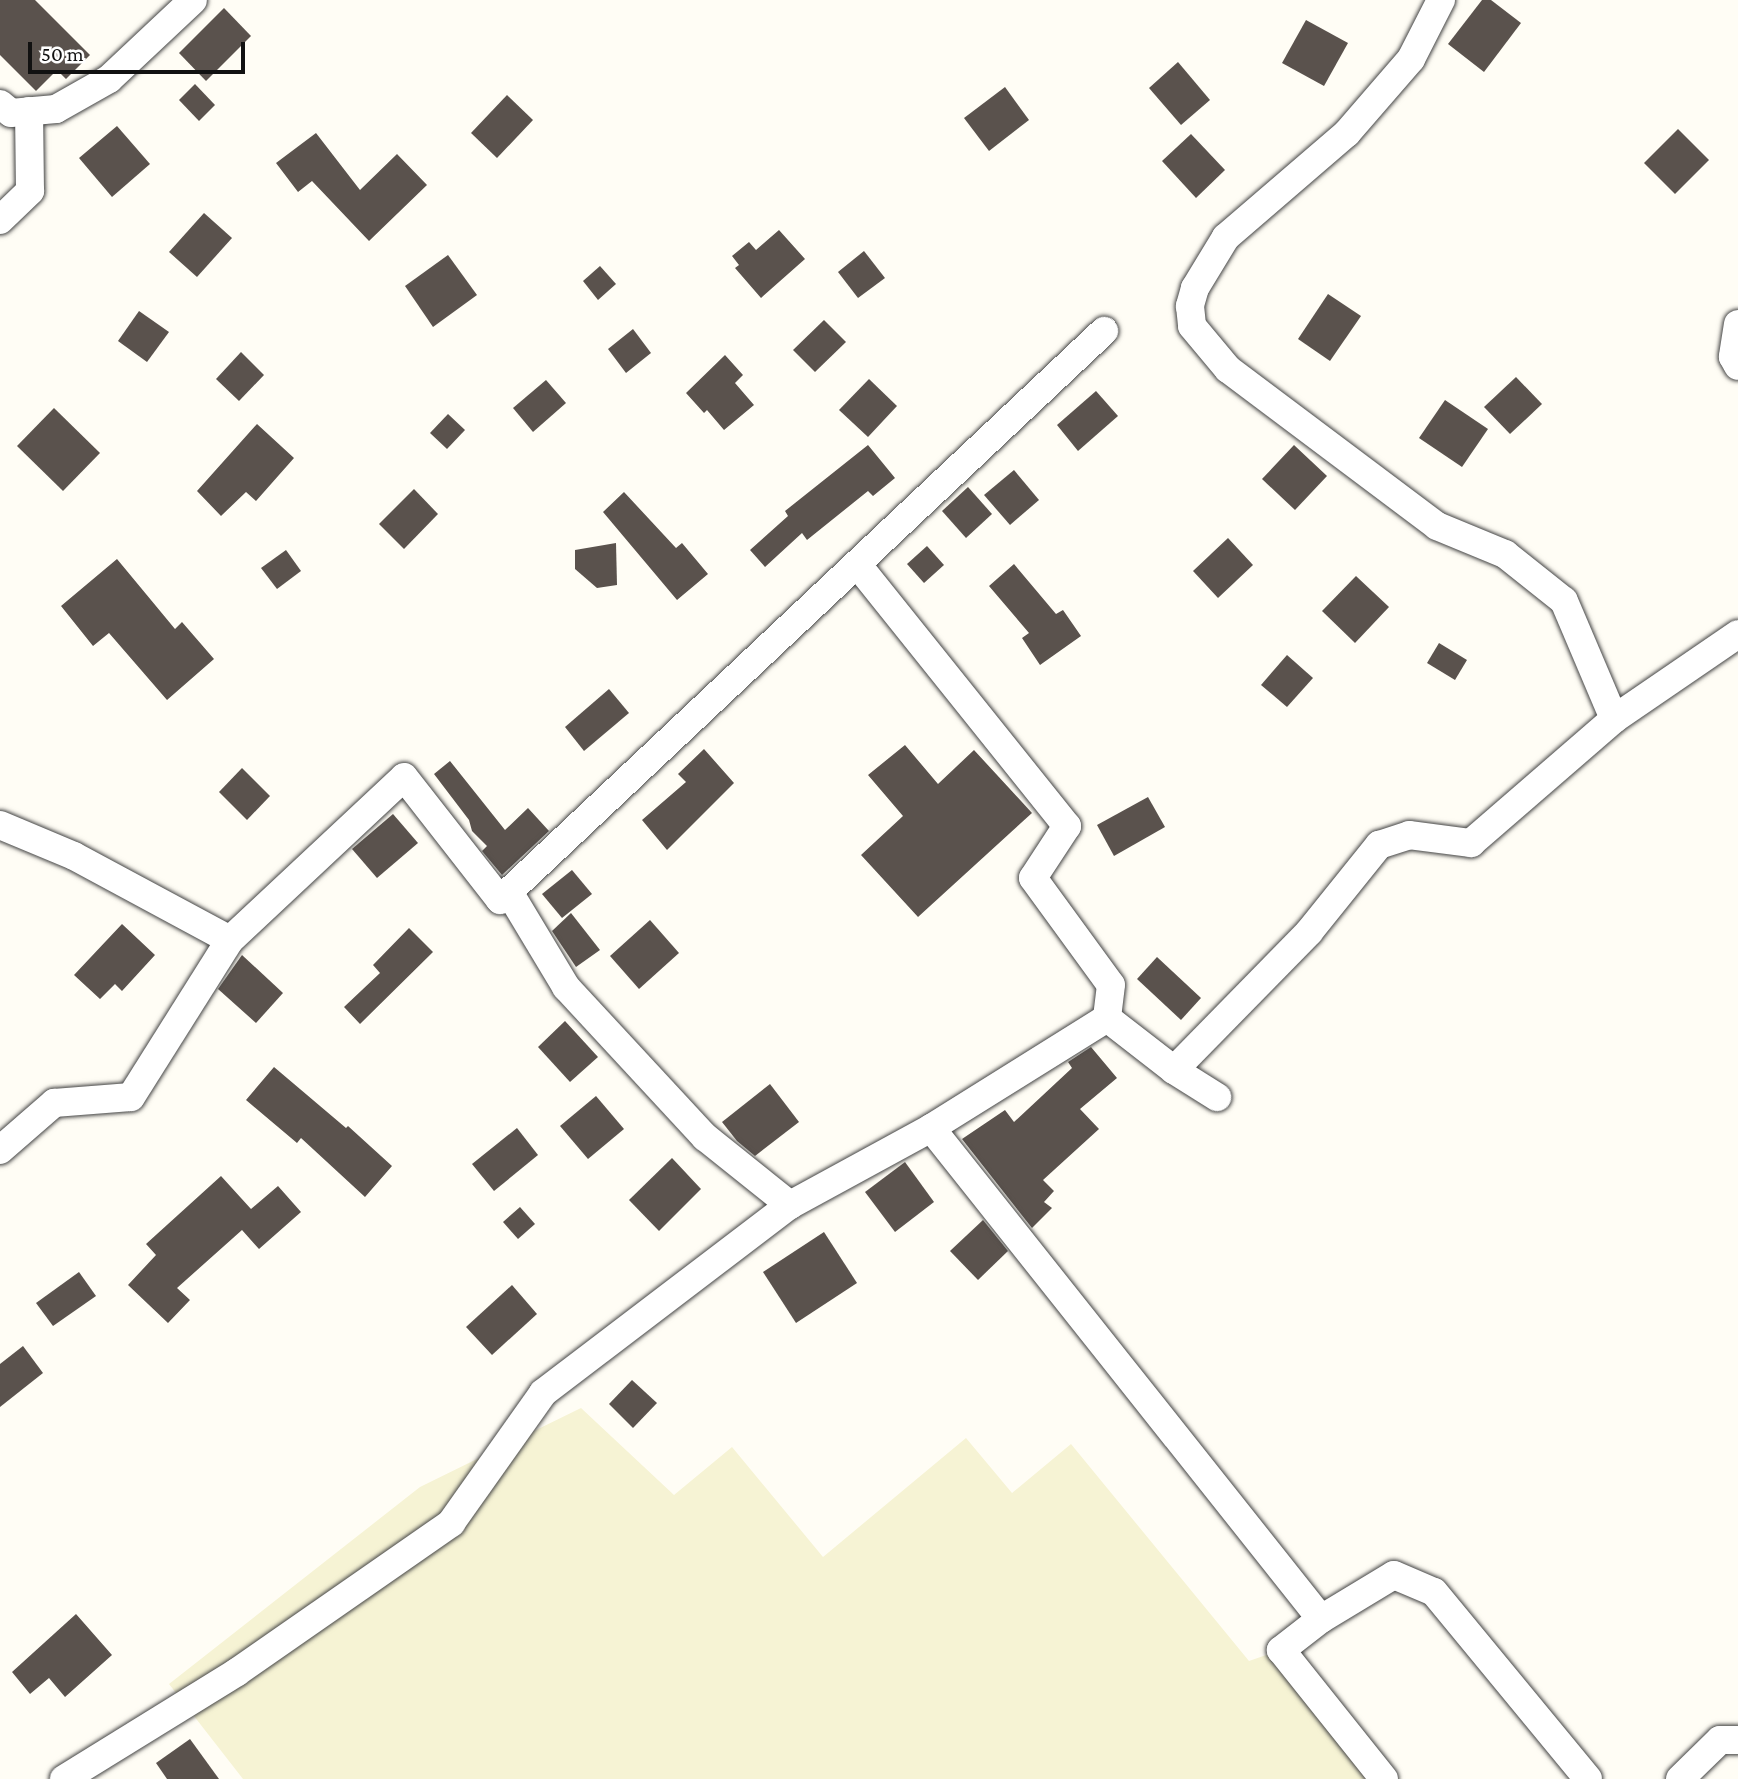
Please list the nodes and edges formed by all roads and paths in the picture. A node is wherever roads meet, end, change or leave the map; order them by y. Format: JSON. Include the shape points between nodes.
{"nodes":[{"id":1,"x":192,"y":0,"type":"edge"},
{"id":2,"x":1441,"y":0,"type":"edge"},
{"id":3,"x":0,"y":104,"type":"edge"},
{"id":4,"x":29,"y":111,"type":"junction"},
{"id":5,"x":0,"y":220,"type":"edge"},
{"id":6,"x":1738,"y":324,"type":"edge"},
{"id":7,"x":1104,"y":331,"type":"dead end"},
{"id":8,"x":1738,"y":366,"type":"edge"},
{"id":9,"x":857,"y":564,"type":"junction"},
{"id":10,"x":1738,"y":634,"type":"edge"},
{"id":11,"x":1614,"y":719,"type":"junction"},
{"id":12,"x":0,"y":825,"type":"edge"},
{"id":13,"x":509,"y":892,"type":"junction"},
{"id":14,"x":230,"y":940,"type":"junction"},
{"id":15,"x":1107,"y":1018,"type":"junction"},
{"id":16,"x":1174,"y":1070,"type":"junction"},
{"id":17,"x":1217,"y":1097,"type":"dead end"},
{"id":18,"x":931,"y":1128,"type":"junction"},
{"id":19,"x":0,"y":1150,"type":"edge"},
{"id":20,"x":790,"y":1205,"type":"junction"},
{"id":21,"x":1321,"y":1619,"type":"junction"},
{"id":22,"x":1738,"y":1740,"type":"edge"},
{"id":23,"x":72,"y":1776,"type":"edge"},
{"id":24,"x":1384,"y":1779,"type":"edge"},
{"id":25,"x":1588,"y":1779,"type":"edge"},
{"id":26,"x":1680,"y":1779,"type":"edge"}],
"edges":[{"from":1,"to":4,"type":"street","via":[[109,79],[55,109]]},
{"from":2,"to":11,"type":"street","via":[[1411,59],[1348,133],[1226,237],[1195,288],[1192,326],[1228,369],[1437,526],[1505,554],[1564,601]]},
{"from":3,"to":4,"type":"street","via":[[11,113]]},
{"from":4,"to":5,"type":"street","via":[[30,191]]},
{"from":6,"to":8,"type":"street","via":[[1732,357]]},
{"from":7,"to":9,"type":"street"},
{"from":9,"to":13,"type":"street"},
{"from":9,"to":15,"type":"street","via":[[1067,827],[1033,878],[1111,985]]},
{"from":10,"to":11,"type":"street"},
{"from":11,"to":16,"type":"street","via":[[1471,843],[1409,835],[1379,845],[1309,932]]},
{"from":12,"to":14,"type":"street","via":[[74,856]]},
{"from":13,"to":14,"type":"street","via":[[500,900],[404,777]]},
{"from":13,"to":20,"type":"street","via":[[566,987],[705,1137]]},
{"from":14,"to":19,"type":"street","via":[[131,1097],[54,1103]]},
{"from":15,"to":16,"type":"street"},
{"from":15,"to":18,"type":"street"},
{"from":16,"to":17,"type":"street"},
{"from":18,"to":20,"type":"street"},
{"from":18,"to":21,"type":"street"},
{"from":20,"to":23,"type":"street","via":[[543,1392],[451,1523],[237,1672]]},
{"from":21,"to":24,"type":"street","via":[[1281,1650]]},
{"from":21,"to":25,"type":"street","via":[[1394,1576],[1434,1592]]},
{"from":22,"to":26,"type":"street","via":[[1720,1740]]}]}
